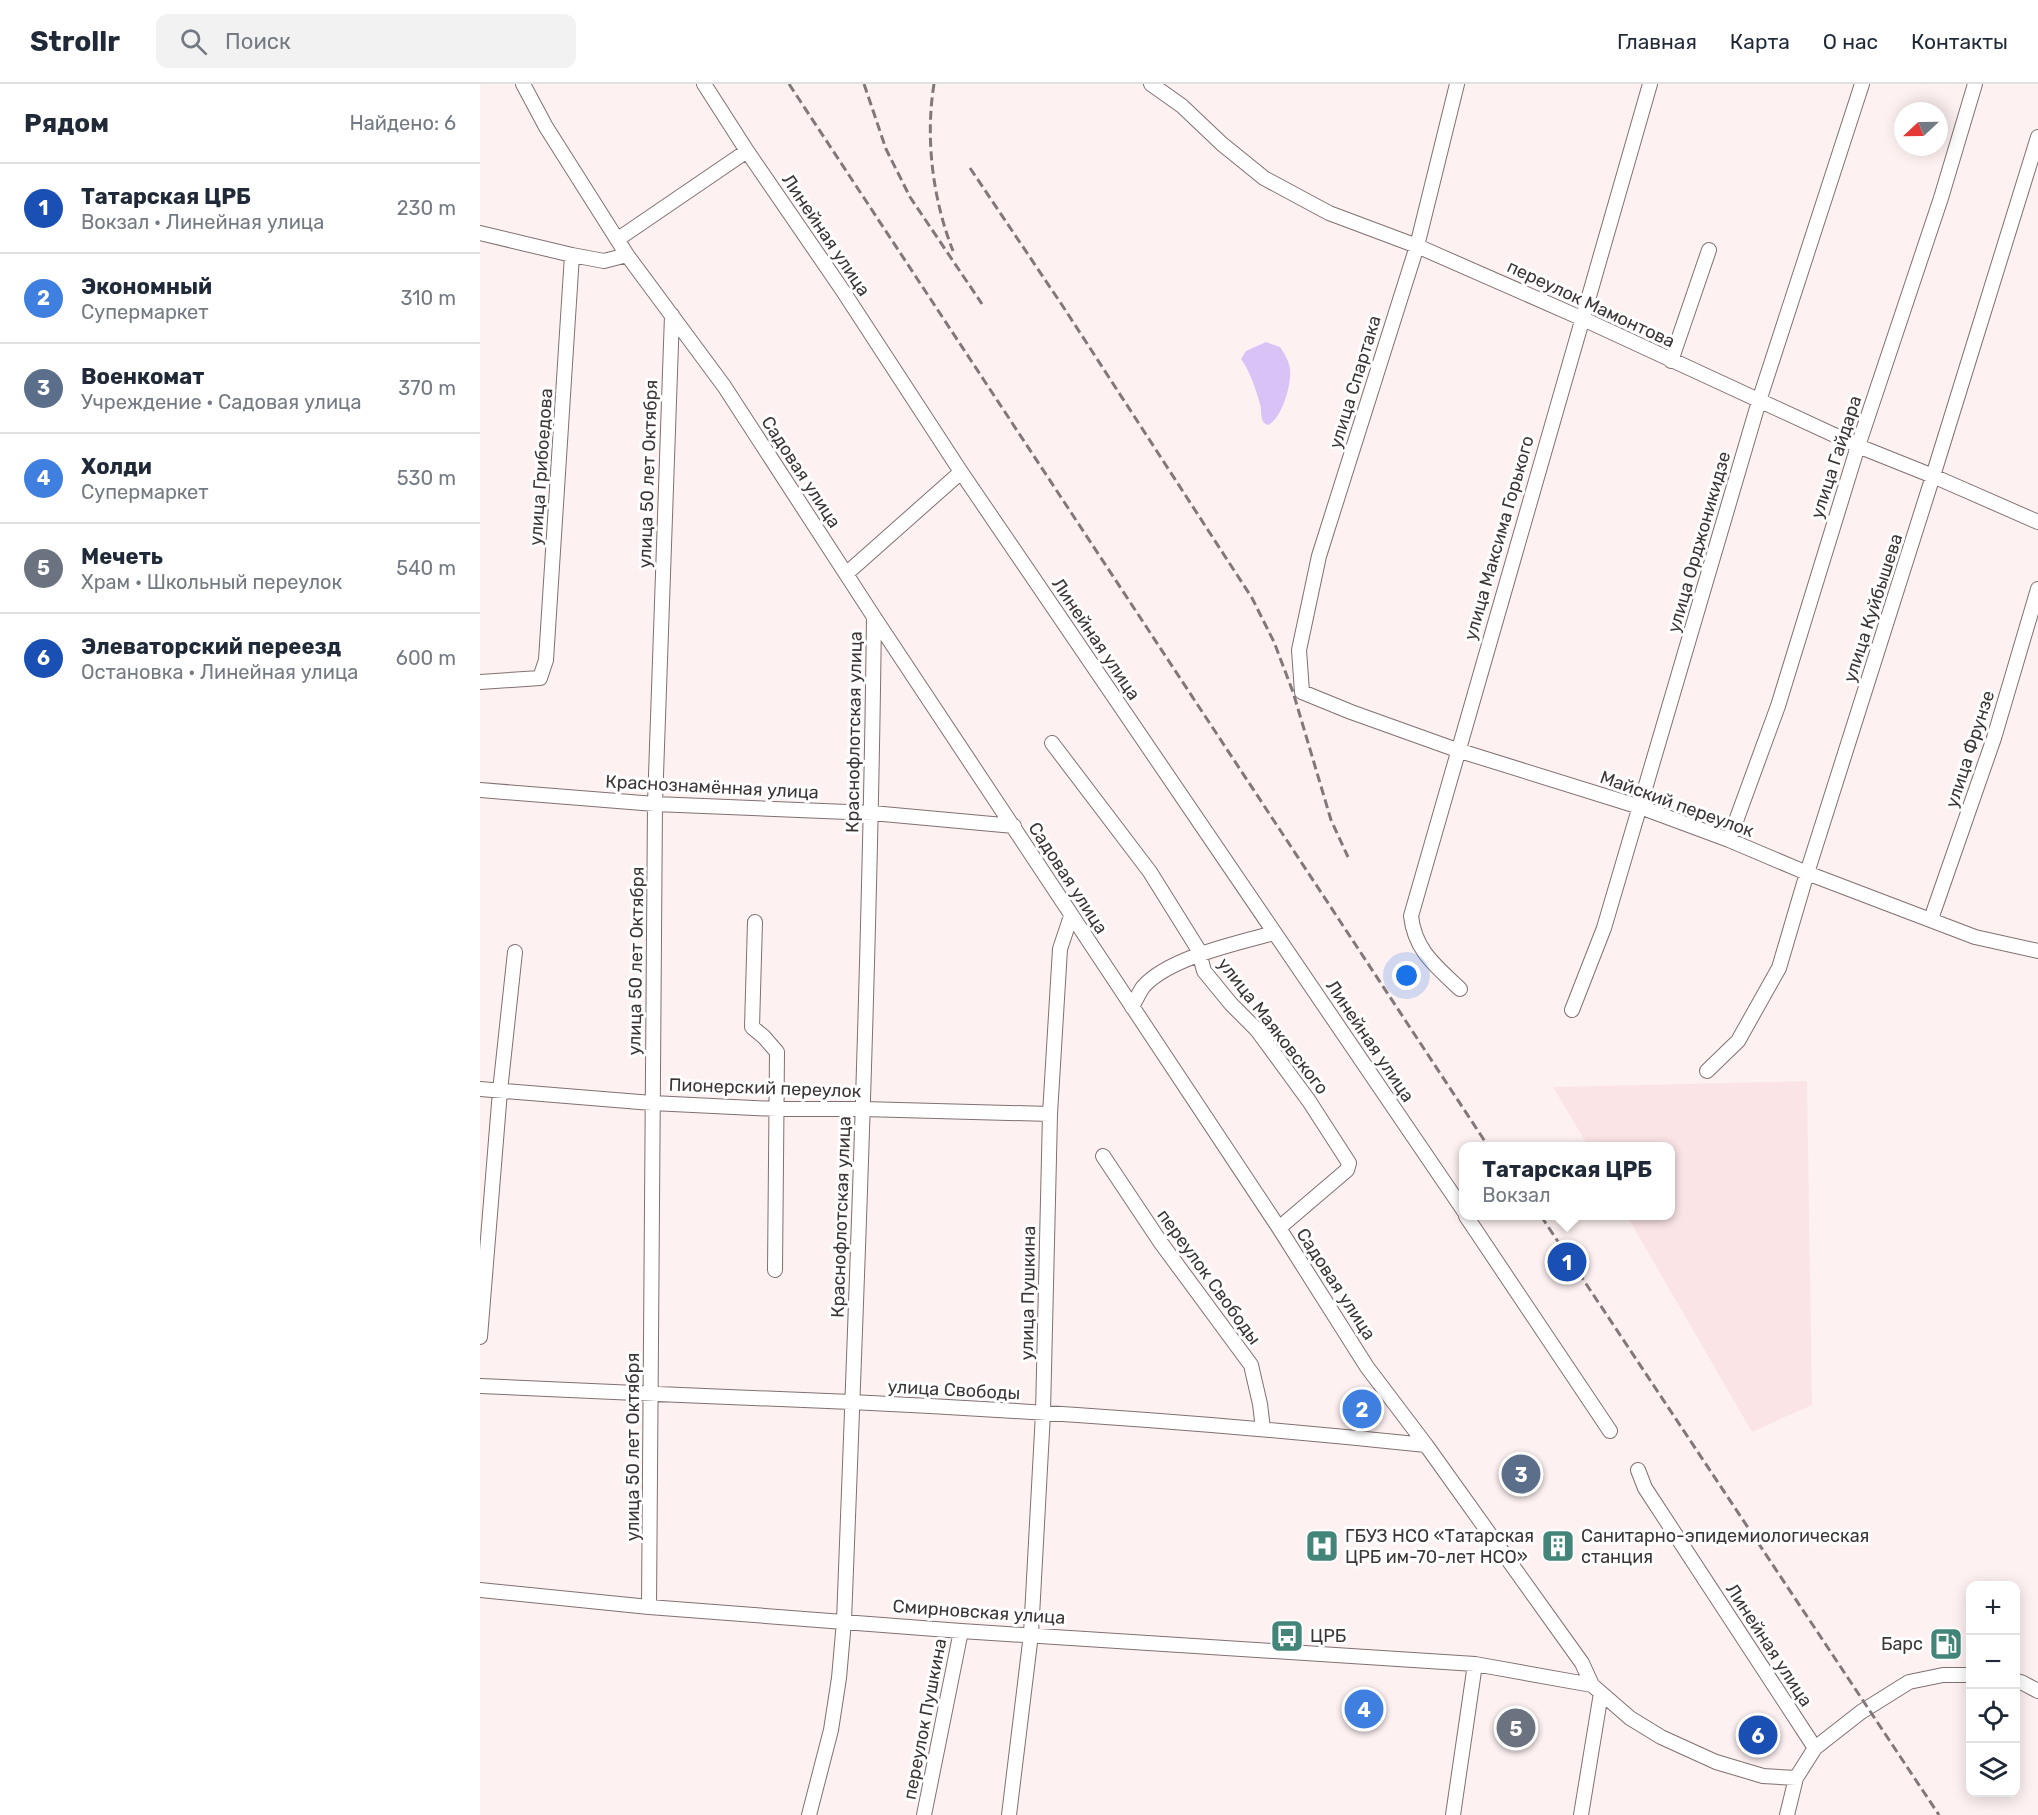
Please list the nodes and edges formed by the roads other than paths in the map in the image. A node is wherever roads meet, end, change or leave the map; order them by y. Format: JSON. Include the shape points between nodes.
{"nodes":[{"id":1,"x":522,"y":84,"type":"edge"},
{"id":2,"x":704,"y":84,"type":"edge"},
{"id":3,"x":1151,"y":84,"type":"edge"},
{"id":4,"x":1457,"y":84,"type":"edge"},
{"id":5,"x":1650,"y":84,"type":"edge"},
{"id":6,"x":1862,"y":84,"type":"edge"},
{"id":7,"x":1975,"y":84,"type":"edge"},
{"id":8,"x":2038,"y":137,"type":"edge"},
{"id":9,"x":747,"y":152,"type":"junction"},
{"id":10,"x":480,"y":233,"type":"edge"},
{"id":11,"x":618,"y":239,"type":"junction"},
{"id":12,"x":1417,"y":246,"type":"junction"},
{"id":13,"x":1709,"y":250,"type":"dead end"},
{"id":14,"x":572,"y":255,"type":"junction"},
{"id":15,"x":627,"y":255,"type":"junction"},
{"id":16,"x":672,"y":315,"type":"junction"},
{"id":17,"x":1581,"y":318,"type":"junction"},
{"id":18,"x":1671,"y":361,"type":"junction"},
{"id":19,"x":1759,"y":400,"type":"junction"},
{"id":20,"x":1858,"y":446,"type":"junction"},
{"id":21,"x":961,"y":472,"type":"junction"},
{"id":22,"x":1934,"y":476,"type":"junction"},
{"id":23,"x":2038,"y":522,"type":"edge"},
{"id":24,"x":846,"y":574,"type":"junction"},
{"id":25,"x":2038,"y":589,"type":"edge"},
{"id":26,"x":874,"y":617,"type":"junction"},
{"id":27,"x":480,"y":682,"type":"edge"},
{"id":28,"x":1302,"y":692,"type":"joint"},
{"id":29,"x":1052,"y":743,"type":"dead end"},
{"id":30,"x":1457,"y":750,"type":"junction"},
{"id":31,"x":480,"y":790,"type":"edge"},
{"id":32,"x":655,"y":804,"type":"junction"},
{"id":33,"x":1640,"y":807,"type":"junction"},
{"id":34,"x":872,"y":813,"type":"junction"},
{"id":35,"x":1014,"y":826,"type":"junction"},
{"id":36,"x":1729,"y":840,"type":"junction"},
{"id":37,"x":1807,"y":873,"type":"junction"},
{"id":38,"x":1071,"y":916,"type":"junction"},
{"id":39,"x":1931,"y":919,"type":"junction"},
{"id":40,"x":755,"y":922,"type":"dead end"},
{"id":41,"x":1274,"y":933,"type":"junction"},
{"id":42,"x":2038,"y":951,"type":"edge"},
{"id":43,"x":515,"y":952,"type":"dead end"},
{"id":44,"x":1200,"y":955,"type":"junction"},
{"id":45,"x":1460,"y":989,"type":"dead end"},
{"id":46,"x":1132,"y":1007,"type":"junction"},
{"id":47,"x":1572,"y":1010,"type":"dead end"},
{"id":48,"x":1707,"y":1071,"type":"dead end"},
{"id":49,"x":480,"y":1089,"type":"edge"},
{"id":50,"x":500,"y":1091,"type":"junction"},
{"id":51,"x":652,"y":1102,"type":"junction"},
{"id":52,"x":864,"y":1108,"type":"junction"},
{"id":53,"x":776,"y":1109,"type":"junction"},
{"id":54,"x":1050,"y":1114,"type":"junction"},
{"id":55,"x":1102,"y":1156,"type":"dead end"},
{"id":56,"x":1459,"y":1204,"type":"edge"},
{"id":57,"x":1469,"y":1220,"type":"edge"},
{"id":58,"x":1279,"y":1228,"type":"junction"},
{"id":59,"x":775,"y":1270,"type":"dead end"},
{"id":60,"x":480,"y":1337,"type":"edge"},
{"id":61,"x":480,"y":1386,"type":"edge"},
{"id":62,"x":652,"y":1395,"type":"junction"},
{"id":63,"x":853,"y":1402,"type":"junction"},
{"id":64,"x":1043,"y":1413,"type":"junction"},
{"id":65,"x":1263,"y":1429,"type":"junction"},
{"id":66,"x":1610,"y":1431,"type":"dead end"},
{"id":67,"x":1426,"y":1445,"type":"junction"},
{"id":68,"x":1638,"y":1470,"type":"dead end"},
{"id":69,"x":480,"y":1590,"type":"edge"},
{"id":70,"x":650,"y":1607,"type":"junction"},
{"id":71,"x":844,"y":1621,"type":"junction"},
{"id":72,"x":961,"y":1630,"type":"junction"},
{"id":73,"x":1032,"y":1634,"type":"junction"},
{"id":74,"x":1475,"y":1664,"type":"junction"},
{"id":75,"x":1966,"y":1676,"type":"edge"},
{"id":76,"x":2020,"y":1682,"type":"edge"},
{"id":77,"x":2020,"y":1683,"type":"edge"},
{"id":78,"x":2038,"y":1685,"type":"edge"},
{"id":79,"x":1596,"y":1689,"type":"junction"},
{"id":80,"x":2038,"y":1691,"type":"edge"},
{"id":81,"x":1815,"y":1748,"type":"junction"},
{"id":82,"x":1796,"y":1778,"type":"junction"},
{"id":83,"x":809,"y":1815,"type":"edge"},
{"id":84,"x":924,"y":1815,"type":"edge"},
{"id":85,"x":1009,"y":1815,"type":"edge"},
{"id":86,"x":1453,"y":1815,"type":"edge"},
{"id":87,"x":1581,"y":1815,"type":"edge"},
{"id":88,"x":1787,"y":1815,"type":"edge"}],
"edges":[{"from":1,"to":11,"type":"street","name":"Садовая улица"},
{"from":2,"to":9,"type":"street","name":"Линейная улица"},
{"from":3,"to":12,"type":"street","name":"переулок Мамонтова","via":[[1264,178],[1329,213]]},
{"from":4,"to":12,"type":"street","name":"улица Спартака"},
{"from":5,"to":17,"type":"street","name":"улица Максима Горького"},
{"from":6,"to":19,"type":"street","name":"улица Орджоникидзе"},
{"from":7,"to":20,"type":"street","name":"улица Гайдара"},
{"from":8,"to":22,"type":"street","name":"улица Куйбышева"},
{"from":9,"to":11,"type":"street"},
{"from":9,"to":21,"type":"street","name":"Линейная улица"},
{"from":10,"to":14,"type":"street"},
{"from":11,"to":15,"type":"street","name":"Садовая улица"},
{"from":12,"to":17,"type":"street","name":"переулок Мамонтова"},
{"from":12,"to":28,"type":"street","name":"улица Спартака","via":[[1319,556],[1299,650]]},
{"from":13,"to":18,"type":"street"},
{"from":14,"to":15,"type":"street","via":[[604,261]]},
{"from":14,"to":27,"type":"street","name":"улица Грибоедова","via":[[546,660],[540,678]]},
{"from":15,"to":16,"type":"street","name":"Садовая улица"},
{"from":16,"to":24,"type":"street","name":"Садовая улица","via":[[724,386]]},
{"from":16,"to":32,"type":"street","name":"улица 50 лет Октября"},
{"from":17,"to":18,"type":"street","name":"переулок Мамонтова"},
{"from":17,"to":30,"type":"street","name":"улица Максима Горького"},
{"from":18,"to":19,"type":"street","name":"переулок Мамонтова"},
{"from":19,"to":20,"type":"street","name":"переулок Мамонтова"},
{"from":19,"to":33,"type":"street","name":"улица Орджоникидзе"},
{"from":20,"to":22,"type":"street","name":"переулок Мамонтова"},
{"from":20,"to":36,"type":"street","name":"улица Гайдара","via":[[1778,706]]},
{"from":21,"to":24,"type":"street"},
{"from":21,"to":41,"type":"street","name":"Линейная улица"},
{"from":22,"to":23,"type":"street","name":"переулок Мамонтова"},
{"from":22,"to":37,"type":"street","name":"улица Куйбышева"},
{"from":24,"to":26,"type":"street","name":"Садовая улица"},
{"from":25,"to":39,"type":"street","name":"улица Фрунзе","via":[[1994,738]]},
{"from":26,"to":34,"type":"street","name":"Краснофлотская улица"},
{"from":26,"to":35,"type":"street","name":"Садовая улица"},
{"from":28,"to":30,"type":"street","name":"Майский переулок"},
{"from":29,"to":44,"type":"street","name":"улица Маяковского","via":[[1150,872]]},
{"from":30,"to":33,"type":"street","name":"Майский переулок"},
{"from":30,"to":45,"type":"street","name":"улица Максима Горького","via":[[1411,916],[1422,951]]},
{"from":31,"to":32,"type":"street","name":"Краснознамённая улица"},
{"from":32,"to":34,"type":"street","name":"Краснознамённая улица"},
{"from":32,"to":51,"type":"street","name":"улица 50 лет Октября"},
{"from":33,"to":36,"type":"street","name":"Майский переулок"},
{"from":33,"to":47,"type":"street","name":"улица Орджоникидзе","via":[[1604,928]]},
{"from":34,"to":35,"type":"street","name":"Краснознамённая улица"},
{"from":34,"to":52,"type":"street","name":"Краснофлотская улица"},
{"from":35,"to":38,"type":"street","name":"Садовая улица"},
{"from":36,"to":37,"type":"street","name":"Майский переулок"},
{"from":37,"to":39,"type":"street","name":"Майский переулок"},
{"from":37,"to":48,"type":"street","name":"улица Куйбышева","via":[[1779,968],[1738,1041]]},
{"from":38,"to":46,"type":"street","name":"Садовая улица"},
{"from":38,"to":54,"type":"street","name":"улица Пушкина","via":[[1060,949]]},
{"from":39,"to":42,"type":"street","name":"Майский переулок","via":[[1975,937]]},
{"from":40,"to":53,"type":"street","via":[[752,1027],[777,1052]]},
{"from":41,"to":44,"type":"street"},
{"from":41,"to":56,"type":"street","name":"Линейная улица"},
{"from":43,"to":50,"type":"street"},
{"from":44,"to":46,"type":"street","via":[[1156,975]]},
{"from":44,"to":58,"type":"street","name":"улица Маяковского","via":[[1204,971],[1257,1030],[1310,1101],[1349,1163],[1347,1170]]},
{"from":46,"to":58,"type":"street","name":"Садовая улица"},
{"from":49,"to":50,"type":"street","name":"Пионерский переулок"},
{"from":50,"to":51,"type":"street","name":"Пионерский переулок"},
{"from":50,"to":60,"type":"street"},
{"from":51,"to":53,"type":"street","name":"Пионерский переулок"},
{"from":51,"to":62,"type":"street","name":"улица 50 лет Октября"},
{"from":52,"to":53,"type":"street","name":"Пионерский переулок"},
{"from":52,"to":54,"type":"street","name":"Пионерский переулок"},
{"from":52,"to":63,"type":"street","name":"Краснофлотская улица"},
{"from":53,"to":59,"type":"street"},
{"from":54,"to":64,"type":"street","name":"улица Пушкина"},
{"from":55,"to":65,"type":"street","name":"переулок Свободы","via":[[1161,1244],[1251,1365]]},
{"from":57,"to":66,"type":"street"},
{"from":58,"to":67,"type":"street","name":"Садовая улица","via":[[1367,1367]]},
{"from":61,"to":62,"type":"street","name":"улица Свободы"},
{"from":62,"to":63,"type":"street","name":"улица Свободы"},
{"from":62,"to":70,"type":"street","name":"улица 50 лет Октября"},
{"from":63,"to":64,"type":"street","name":"улица Свободы"},
{"from":63,"to":71,"type":"street","name":"Краснофлотская улица"},
{"from":64,"to":65,"type":"street","name":"улица Свободы"},
{"from":64,"to":73,"type":"street","name":"улица Пушкина"},
{"from":65,"to":67,"type":"street","name":"улица Свободы"},
{"from":67,"to":79,"type":"street","name":"Садовая улица"},
{"from":68,"to":81,"type":"street","name":"Линейная улица","via":[[1645,1488]]},
{"from":69,"to":70,"type":"street","name":"Смирновская улица"},
{"from":70,"to":71,"type":"street","name":"Смирновская улица"},
{"from":71,"to":72,"type":"street","name":"Смирновская улица"},
{"from":71,"to":83,"type":"street","name":"Краснофлотская улица","via":[[831,1730]]},
{"from":72,"to":73,"type":"street","name":"Смирновская улица"},
{"from":72,"to":84,"type":"street","name":"переулок Пушкина"},
{"from":73,"to":74,"type":"street","name":"Смирновская улица"},
{"from":73,"to":85,"type":"street","name":"улица Пушкина"},
{"from":74,"to":79,"type":"street","name":"Смирновская улица"},
{"from":74,"to":86,"type":"street"},
{"from":75,"to":81,"type":"street","via":[[1943,1675],[1909,1682],[1861,1712]]},
{"from":76,"to":78,"type":"street"},
{"from":77,"to":80,"type":"street"},
{"from":79,"to":82,"type":"street","via":[[1630,1718],[1661,1737],[1716,1762],[1763,1776]]},
{"from":79,"to":87,"type":"street"},
{"from":81,"to":82,"type":"street"},
{"from":82,"to":88,"type":"street"}]}
